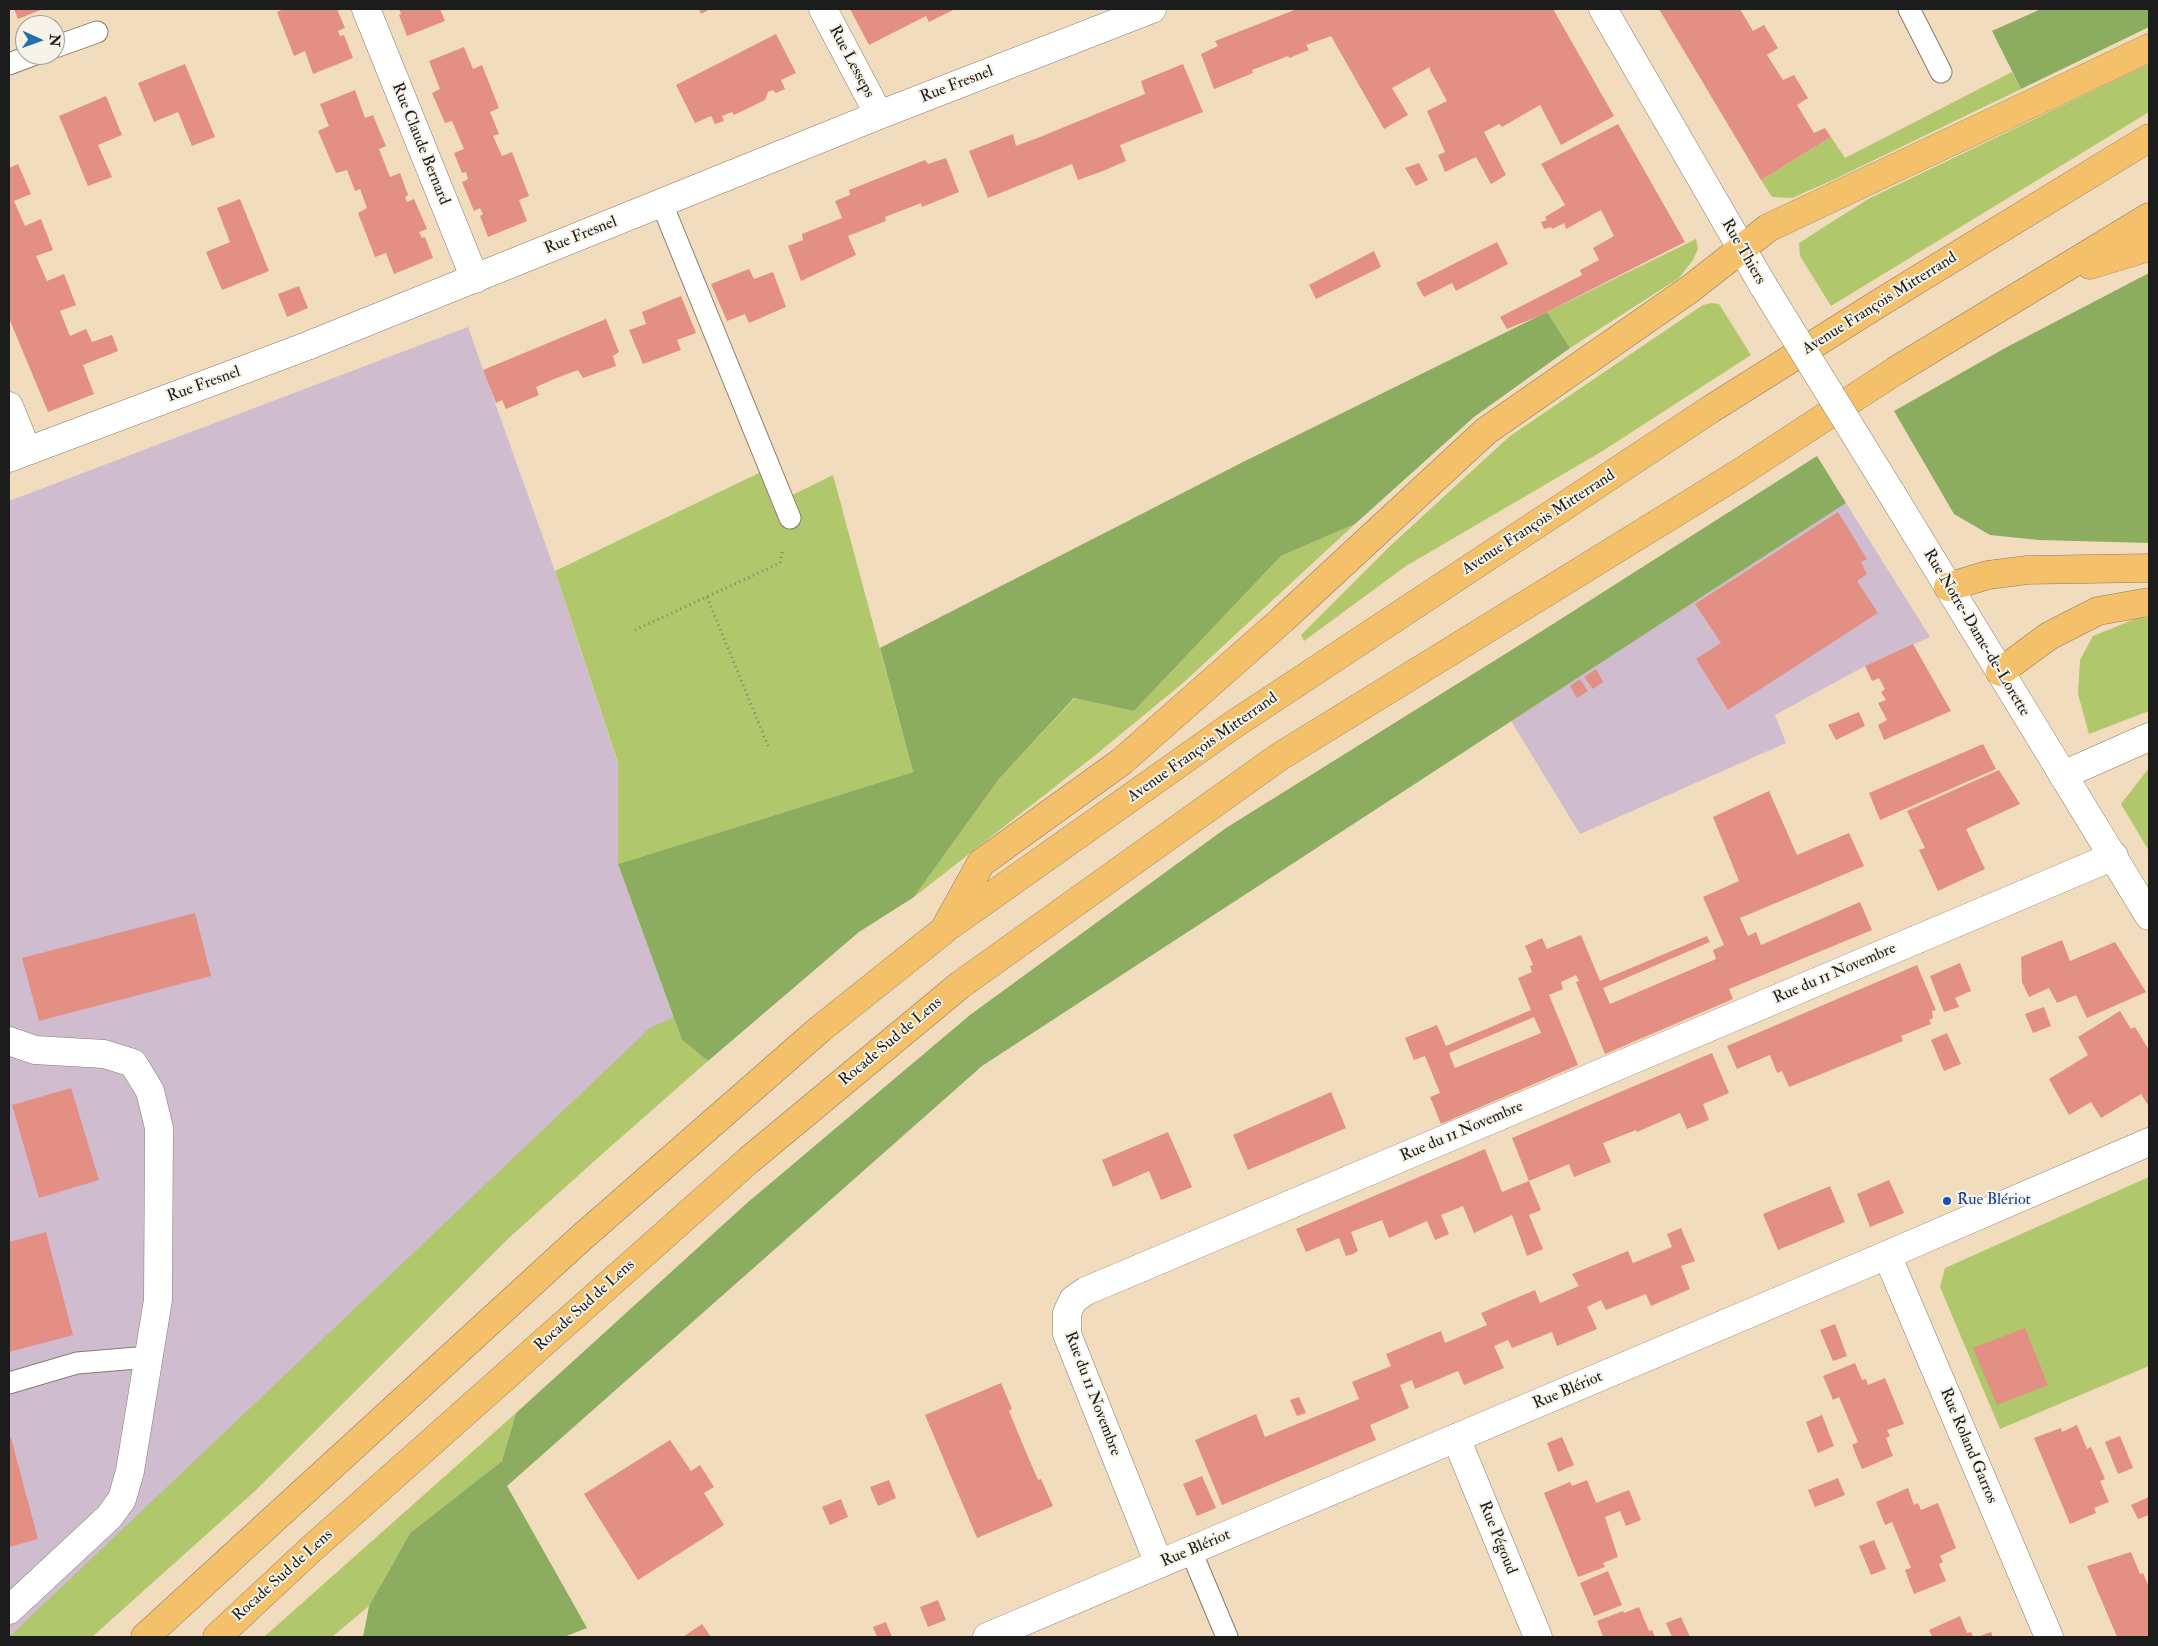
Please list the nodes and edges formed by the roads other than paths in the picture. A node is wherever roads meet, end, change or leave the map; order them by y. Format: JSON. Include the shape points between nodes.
{"nodes":[{"id":1,"x":366,"y":9,"type":"edge"},
{"id":2,"x":823,"y":9,"type":"edge"},
{"id":3,"x":1152,"y":9,"type":"edge"},
{"id":4,"x":1603,"y":9,"type":"edge"},
{"id":5,"x":1908,"y":9,"type":"edge"},
{"id":6,"x":1124,"y":14,"type":"edge"},
{"id":7,"x":97,"y":32,"type":"dead end"},
{"id":8,"x":65,"y":43,"type":"edge"},
{"id":9,"x":2149,"y":48,"type":"edge"},
{"id":10,"x":1941,"y":72,"type":"dead end"},
{"id":11,"x":879,"y":115,"type":"junction"},
{"id":12,"x":2149,"y":138,"type":"edge"},
{"id":13,"x":662,"y":204,"type":"junction"},
{"id":14,"x":2149,"y":217,"type":"edge"},
{"id":15,"x":2149,"y":247,"type":"edge"},
{"id":16,"x":1741,"y":249,"type":"junction"},
{"id":17,"x":2055,"y":276,"type":"junction"},
{"id":18,"x":475,"y":279,"type":"junction"},
{"id":19,"x":9,"y":406,"type":"edge"},
{"id":20,"x":18,"y":454,"type":"edge"},
{"id":21,"x":1890,"y":491,"type":"joint"},
{"id":22,"x":790,"y":518,"type":"road end"},
{"id":23,"x":2149,"y":568,"type":"edge"},
{"id":24,"x":1948,"y":587,"type":"junction"},
{"id":25,"x":2149,"y":602,"type":"edge"},
{"id":26,"x":2000,"y":672,"type":"junction"},
{"id":27,"x":2149,"y":737,"type":"edge"},
{"id":28,"x":2063,"y":775,"type":"junction"},
{"id":29,"x":2114,"y":856,"type":"junction"},
{"id":30,"x":2149,"y":916,"type":"edge"},
{"id":31,"x":944,"y":930,"type":"junction"},
{"id":32,"x":9,"y":1041,"type":"edge"},
{"id":33,"x":2149,"y":1142,"type":"edge"},
{"id":34,"x":1888,"y":1255,"type":"junction"},
{"id":35,"x":149,"y":1358,"type":"junction"},
{"id":36,"x":9,"y":1383,"type":"edge"},
{"id":37,"x":1456,"y":1438,"type":"junction"},
{"id":38,"x":1191,"y":1551,"type":"junction"},
{"id":39,"x":1159,"y":1564,"type":"junction"},
{"id":40,"x":9,"y":1610,"type":"edge"},
{"id":41,"x":145,"y":1637,"type":"edge"},
{"id":42,"x":217,"y":1637,"type":"edge"},
{"id":43,"x":987,"y":1637,"type":"edge"},
{"id":44,"x":1227,"y":1637,"type":"edge"},
{"id":45,"x":1538,"y":1637,"type":"edge"},
{"id":46,"x":2049,"y":1637,"type":"edge"}],
"edges":[{"from":1,"to":18,"type":"street","name":"Rue Claude Bernard"},
{"from":2,"to":11,"type":"street","name":"Rue Lesseps"},
{"from":3,"to":6,"type":"street","name":"Rue Fresnel"},
{"from":4,"to":16,"type":"street","name":"Rue Thiers"},
{"from":5,"to":10,"type":"lane"},
{"from":6,"to":11,"type":"street","name":"Rue Fresnel"},
{"from":7,"to":8,"type":"lane"},
{"from":9,"to":16,"type":"highway","via":[[1768,228]]},
{"from":11,"to":13,"type":"street","name":"Rue Fresnel"},
{"from":12,"to":31,"type":"highway","name":"Avenue François Mitterrand","via":[[1702,414],[1233,725]]},
{"from":13,"to":18,"type":"street","name":"Rue Fresnel"},
{"from":13,"to":22,"type":"lane"},
{"from":14,"to":17,"type":"highway"},
{"from":15,"to":17,"type":"highway"},
{"from":16,"to":21,"type":"street","name":"Rue Thiers","bridge":true},
{"from":16,"to":31,"type":"highway","via":[[1690,289],[1486,431],[1122,762],[981,863]]},
{"from":17,"to":42,"type":"highway","name":"Rocade Sud de Lens","via":[[1895,371],[1738,474],[1279,757],[960,984],[749,1160]]},
{"from":18,"to":20,"type":"street","name":"Rue Fresnel"},
{"from":19,"to":20,"type":"street"},
{"from":21,"to":24,"type":"street","name":"Rue Notre-Dame-de-Lorette"},
{"from":23,"to":24,"type":"highway","via":[[2026,570],[1988,575]]},
{"from":24,"to":26,"type":"street","name":"Rue Notre-Dame-de-Lorette"},
{"from":25,"to":26,"type":"highway","via":[[2098,611],[2049,636]]},
{"from":26,"to":28,"type":"street","name":"Rue Notre-Dame-de-Lorette"},
{"from":27,"to":28,"type":"street"},
{"from":28,"to":29,"type":"street","name":"Rue Notre-Dame-de-Lorette"},
{"from":29,"to":30,"type":"street","name":"Rue Notre-Dame-de-Lorette"},
{"from":29,"to":39,"type":"street","name":"Rue du 11 Novembre","via":[[1086,1291],[1073,1300],[1067,1313],[1067,1334]]},
{"from":31,"to":41,"type":"highway","name":"Avenue François Mitterrand","via":[[820,1029],[581,1238]]},
{"from":32,"to":35,"type":"street","via":[[35,1050],[104,1054],[133,1063],[150,1091],[159,1128],[158,1300]]},
{"from":33,"to":34,"type":"street","name":"Rue Blériot"},
{"from":34,"to":37,"type":"street","name":"Rue Blériot"},
{"from":34,"to":46,"type":"street","name":"Rue Roland Garros"},
{"from":35,"to":36,"type":"lane","via":[[77,1363]]},
{"from":35,"to":40,"type":"street","via":[[122,1500],[110,1517]]},
{"from":37,"to":38,"type":"street","name":"Rue Blériot"},
{"from":37,"to":45,"type":"street","name":"Rue Pégoud"},
{"from":38,"to":39,"type":"street","name":"Rue Blériot"},
{"from":38,"to":44,"type":"lane"},
{"from":39,"to":43,"type":"street","name":"Rue Blériot"}]}
